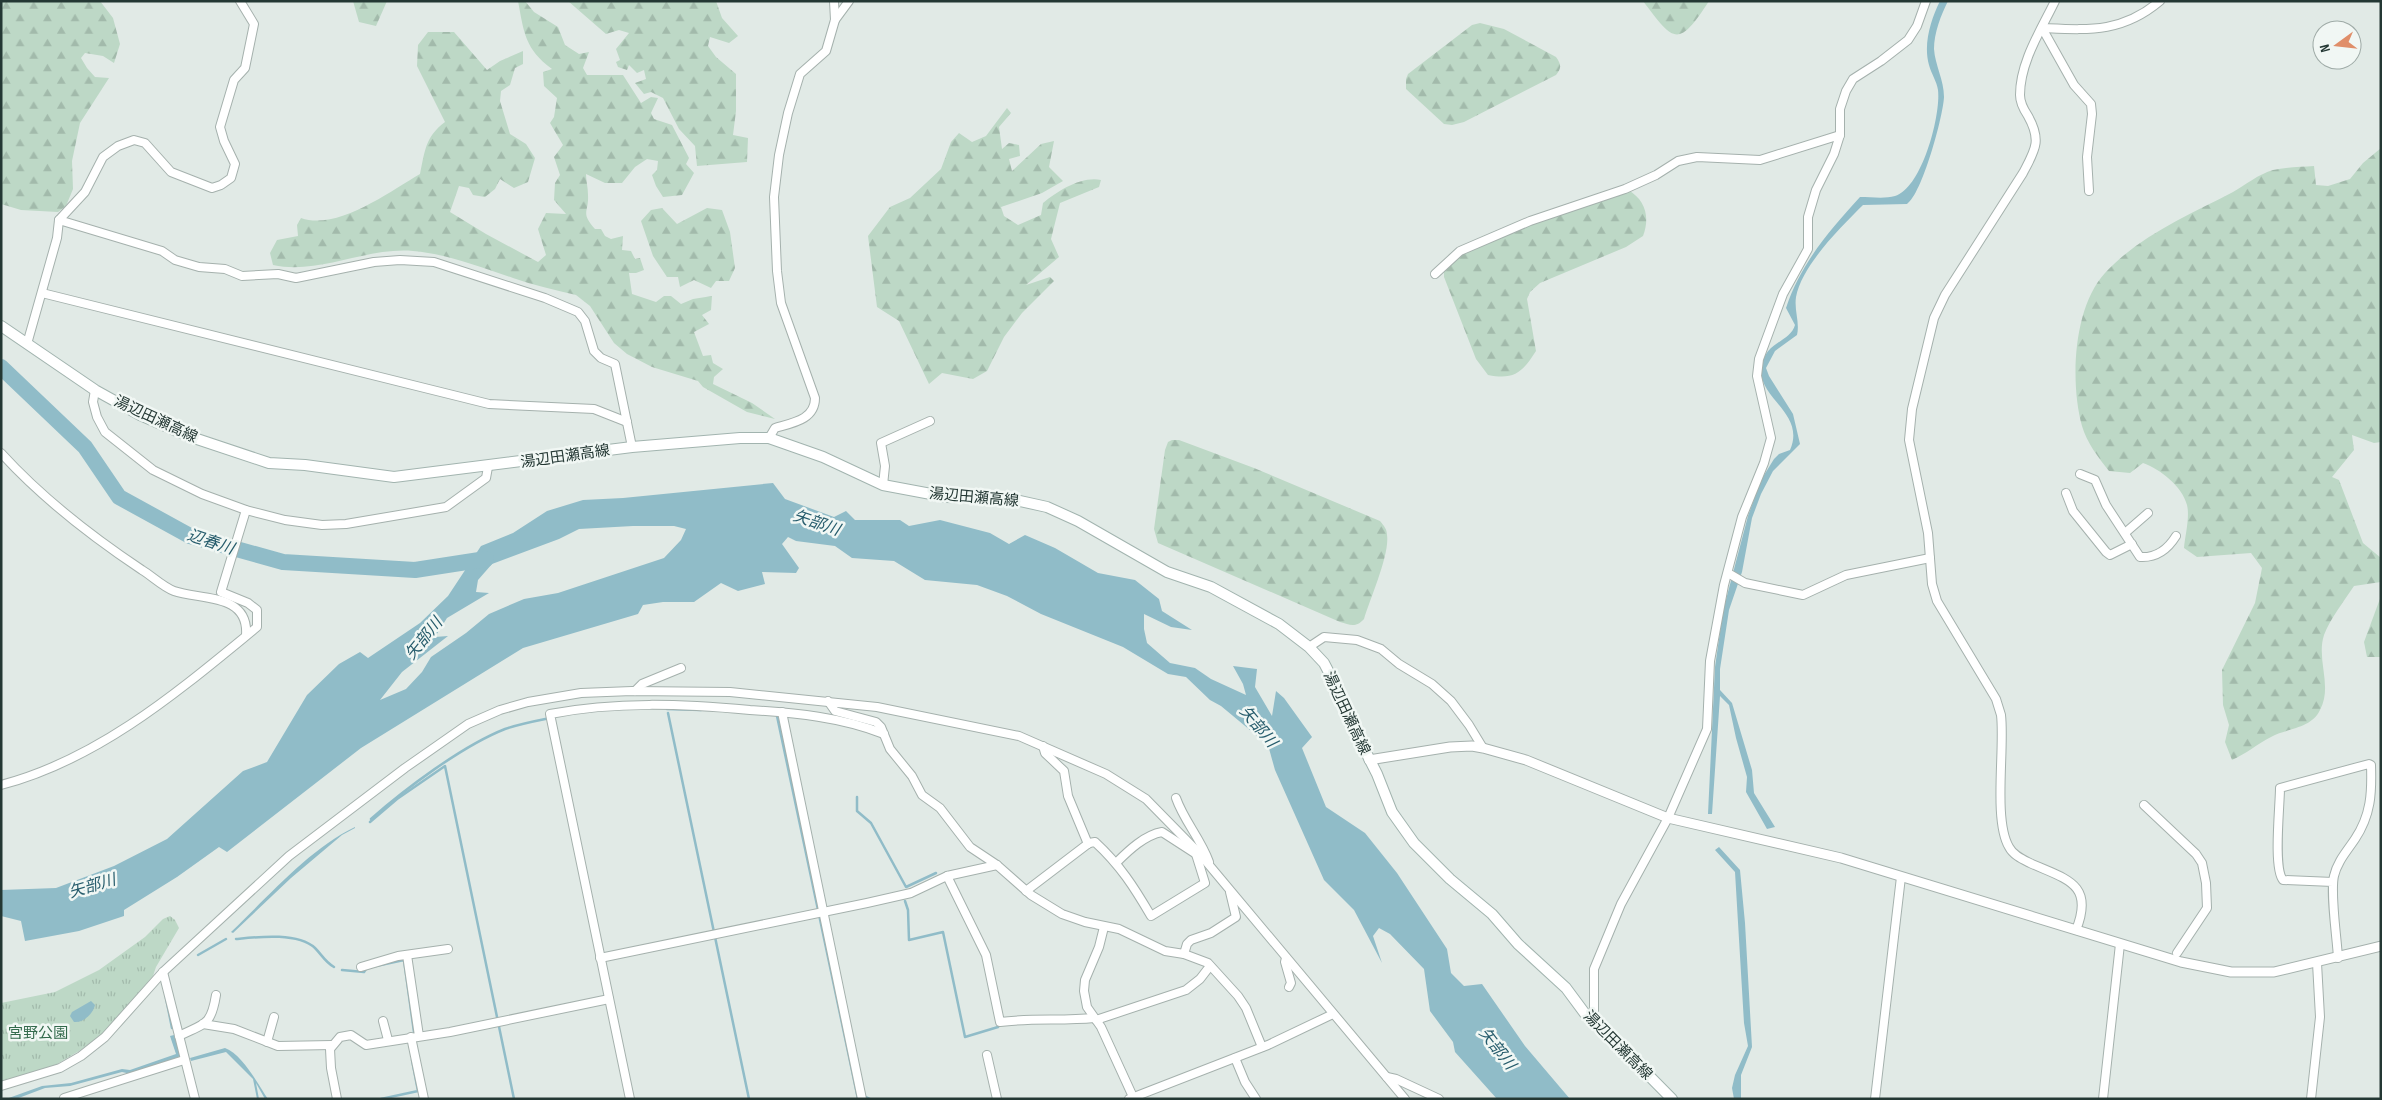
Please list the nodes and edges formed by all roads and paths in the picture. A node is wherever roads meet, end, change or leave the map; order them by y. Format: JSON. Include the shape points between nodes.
{"nodes":[{"id":1,"x":240,"y":1,"type":"edge"},
{"id":2,"x":834,"y":1,"type":"edge"},
{"id":3,"x":849,"y":1,"type":"edge"},
{"id":4,"x":1926,"y":1,"type":"edge"},
{"id":5,"x":2055,"y":1,"type":"edge"},
{"id":6,"x":2160,"y":1,"type":"edge"},
{"id":7,"x":835,"y":20,"type":"junction"},
{"id":8,"x":2042,"y":28,"type":"junction"},
{"id":9,"x":1840,"y":135,"type":"junction"},
{"id":10,"x":2089,"y":191,"type":"dead end"},
{"id":11,"x":59,"y":220,"type":"junction"},
{"id":12,"x":1435,"y":274,"type":"dead end"},
{"id":13,"x":42,"y":293,"type":"junction"},
{"id":14,"x":1,"y":326,"type":"edge"},
{"id":15,"x":27,"y":344,"type":"junction"},
{"id":16,"x":95,"y":390,"type":"junction"},
{"id":17,"x":930,"y":421,"type":"dead end"},
{"id":18,"x":627,"y":422,"type":"junction"},
{"id":19,"x":769,"y":438,"type":"junction"},
{"id":20,"x":632,"y":447,"type":"junction"},
{"id":21,"x":1,"y":453,"type":"edge"},
{"id":22,"x":488,"y":466,"type":"junction"},
{"id":23,"x":2080,"y":474,"type":"dead end"},
{"id":24,"x":883,"y":485,"type":"junction"},
{"id":25,"x":2066,"y":493,"type":"dead end"},
{"id":26,"x":245,"y":513,"type":"junction"},
{"id":27,"x":2148,"y":513,"type":"dead end"},
{"id":28,"x":2124,"y":534,"type":"junction"},
{"id":29,"x":2176,"y":536,"type":"dead end"},
{"id":30,"x":2132,"y":544,"type":"junction"},
{"id":31,"x":1930,"y":558,"type":"junction"},
{"id":32,"x":1728,"y":573,"type":"junction"},
{"id":33,"x":246,"y":635,"type":"junction"},
{"id":34,"x":1309,"y":647,"type":"junction"},
{"id":35,"x":681,"y":668,"type":"dead end"},
{"id":36,"x":636,"y":691,"type":"junction"},
{"id":37,"x":828,"y":701,"type":"junction"},
{"id":38,"x":782,"y":712,"type":"junction"},
{"id":39,"x":884,"y":734,"type":"junction"},
{"id":40,"x":1043,"y":746,"type":"junction"},
{"id":41,"x":1482,"y":748,"type":"junction"},
{"id":42,"x":1368,"y":760,"type":"junction"},
{"id":43,"x":1,"y":785,"type":"edge"},
{"id":44,"x":1176,"y":798,"type":"dead end"},
{"id":45,"x":2144,"y":805,"type":"dead end"},
{"id":46,"x":1668,"y":818,"type":"junction"},
{"id":47,"x":1088,"y":844,"type":"junction"},
{"id":48,"x":1194,"y":851,"type":"junction"},
{"id":49,"x":1117,"y":862,"type":"junction"},
{"id":50,"x":997,"y":865,"type":"junction"},
{"id":51,"x":1210,"y":866,"type":"junction"},
{"id":52,"x":946,"y":876,"type":"junction"},
{"id":53,"x":1901,"y":877,"type":"junction"},
{"id":54,"x":2334,"y":882,"type":"junction"},
{"id":55,"x":1228,"y":888,"type":"junction"},
{"id":56,"x":1026,"y":891,"type":"junction"},
{"id":57,"x":823,"y":911,"type":"junction"},
{"id":58,"x":1104,"y":927,"type":"junction"},
{"id":59,"x":2076,"y":930,"type":"junction"},
{"id":60,"x":2120,"y":944,"type":"junction"},
{"id":61,"x":2381,"y":946,"type":"edge"},
{"id":62,"x":448,"y":949,"type":"dead end"},
{"id":63,"x":2177,"y":953,"type":"dead end"},
{"id":64,"x":1184,"y":954,"type":"junction"},
{"id":65,"x":407,"y":955,"type":"junction"},
{"id":66,"x":600,"y":958,"type":"junction"},
{"id":67,"x":1286,"y":958,"type":"junction"},
{"id":68,"x":2338,"y":958,"type":"junction"},
{"id":69,"x":2317,"y":963,"type":"junction"},
{"id":70,"x":1210,"y":966,"type":"junction"},
{"id":71,"x":361,"y":967,"type":"dead end"},
{"id":72,"x":163,"y":972,"type":"junction"},
{"id":73,"x":1289,"y":987,"type":"dead end"},
{"id":74,"x":216,"y":995,"type":"dead end"},
{"id":75,"x":609,"y":999,"type":"junction"},
{"id":76,"x":1333,"y":1014,"type":"junction"},
{"id":77,"x":274,"y":1017,"type":"dead end"},
{"id":78,"x":1095,"y":1019,"type":"junction"},
{"id":79,"x":1594,"y":1020,"type":"junction"},
{"id":80,"x":383,"y":1021,"type":"dead end"},
{"id":81,"x":203,"y":1024,"type":"junction"},
{"id":82,"x":179,"y":1036,"type":"junction"},
{"id":83,"x":415,"y":1036,"type":"junction"},
{"id":84,"x":388,"y":1040,"type":"junction"},
{"id":85,"x":267,"y":1042,"type":"junction"},
{"id":86,"x":332,"y":1045,"type":"junction"},
{"id":87,"x":1262,"y":1047,"type":"junction"},
{"id":88,"x":987,"y":1055,"type":"dead end"},
{"id":89,"x":1236,"y":1058,"type":"junction"},
{"id":90,"x":184,"y":1060,"type":"junction"},
{"id":91,"x":1387,"y":1078,"type":"junction"},
{"id":92,"x":1,"y":1086,"type":"edge"},
{"id":93,"x":64,"y":1098,"type":"edge"},
{"id":94,"x":1132,"y":1098,"type":"edge"},
{"id":95,"x":194,"y":1099,"type":"edge"},
{"id":96,"x":336,"y":1099,"type":"edge"},
{"id":97,"x":424,"y":1099,"type":"edge"},
{"id":98,"x":630,"y":1099,"type":"edge"},
{"id":99,"x":862,"y":1099,"type":"edge"},
{"id":100,"x":997,"y":1099,"type":"edge"},
{"id":101,"x":1256,"y":1099,"type":"edge"},
{"id":102,"x":1405,"y":1099,"type":"edge"},
{"id":103,"x":1439,"y":1099,"type":"edge"},
{"id":104,"x":1672,"y":1099,"type":"edge"},
{"id":105,"x":1875,"y":1099,"type":"edge"},
{"id":106,"x":2103,"y":1099,"type":"edge"},
{"id":107,"x":2311,"y":1099,"type":"edge"}],
"edges":[{"from":1,"to":11,"type":"street","via":[[254,24],[245,68],[234,80],[220,127],[235,164],[231,178],[212,188],[171,172],[145,143],[134,140],[103,156],[85,192]]},
{"from":2,"to":7,"type":"street"},
{"from":3,"to":7,"type":"street"},
{"from":4,"to":9,"type":"street","via":[[1908,40],[1853,79],[1840,108]]},
{"from":5,"to":8,"type":"street"},
{"from":6,"to":8,"type":"street","via":[[2145,14],[2123,24],[2095,30]]},
{"from":7,"to":19,"type":"street","via":[[826,51],[800,74],[779,155],[774,197],[781,303],[815,398],[815,406],[805,418],[775,428]]},
{"from":8,"to":10,"type":"street","via":[[2074,85],[2091,104],[2087,157]]},
{"from":8,"to":31,"type":"street","via":[[2028,58],[2020,96],[2024,111],[2036,130],[2033,153],[1934,318],[1912,409],[1909,440]]},
{"from":9,"to":12,"type":"street","via":[[1760,160],[1697,157],[1678,161],[1625,189],[1530,221],[1460,251]]},
{"from":9,"to":32,"type":"street","via":[[1808,216],[1808,248],[1783,294],[1759,359],[1757,376],[1770,438],[1764,463],[1742,517]]},
{"from":11,"to":13,"type":"street"},
{"from":11,"to":18,"type":"street","via":[[162,250],[175,260],[199,267],[226,268],[242,276],[278,274],[296,278],[374,262],[434,262],[545,298],[578,312],[585,321],[594,351],[615,364]]},
{"from":13,"to":15,"type":"street"},
{"from":13,"to":18,"type":"street","via":[[489,404],[594,410]]},
{"from":14,"to":15,"type":"main road","name":"湯辺田瀬高線"},
{"from":15,"to":16,"type":"main road","name":"湯辺田瀬高線"},
{"from":16,"to":22,"type":"main road","name":"湯辺田瀬高線","via":[[140,416],[269,463],[394,477]]},
{"from":16,"to":26,"type":"street","via":[[93,402],[97,417],[105,432],[125,449],[153,470]]},
{"from":17,"to":24,"type":"street","via":[[882,443]]},
{"from":18,"to":20,"type":"street"},
{"from":19,"to":20,"type":"main road","name":"湯辺田瀬高線"},
{"from":19,"to":24,"type":"main road","name":"湯辺田瀬高線","via":[[823,456]]},
{"from":20,"to":22,"type":"main road","name":"湯辺田瀬高線"},
{"from":21,"to":33,"type":"street","via":[[29,483],[82,527],[173,590],[233,606],[244,618]]},
{"from":22,"to":26,"type":"street","via":[[486,478],[446,507],[322,525]]},
{"from":23,"to":28,"type":"street","via":[[2094,480]]},
{"from":24,"to":34,"type":"main road","name":"湯辺田瀬高線","via":[[947,498],[1011,499],[1047,507],[1167,572],[1211,588],[1279,624]]},
{"from":25,"to":30,"type":"street","via":[[2074,511],[2106,552],[2115,554]]},
{"from":26,"to":33,"type":"street","via":[[221,592],[257,610],[257,626]]},
{"from":27,"to":28,"type":"street"},
{"from":28,"to":30,"type":"street"},
{"from":29,"to":30,"type":"street","via":[[2170,547],[2143,557]]},
{"from":31,"to":32,"type":"street","via":[[1846,575],[1803,595],[1746,583]]},
{"from":31,"to":59,"type":"street","via":[[1937,601],[1996,699],[2001,715],[2005,839],[2018,857],[2068,881],[2080,891],[2083,915]]},
{"from":32,"to":46,"type":"street","via":[[1710,661],[1707,730]]},
{"from":33,"to":43,"type":"street","via":[[170,698],[80,755],[28,778]]},
{"from":34,"to":41,"type":"street","via":[[1324,637],[1357,640],[1381,648],[1451,701]]},
{"from":34,"to":42,"type":"main road","name":"湯辺田瀬高線","via":[[1324,663]]},
{"from":35,"to":36,"type":"street","via":[[642,684]]},
{"from":36,"to":37,"type":"street","via":[[730,692]]},
{"from":36,"to":72,"type":"street","via":[[581,693],[528,702],[468,724],[296,850]]},
{"from":37,"to":39,"type":"street","via":[[835,711],[876,722]]},
{"from":37,"to":40,"type":"street","via":[[877,707],[1010,734]]},
{"from":38,"to":39,"type":"street","via":[[822,717]]},
{"from":38,"to":57,"type":"street"},
{"from":38,"to":66,"type":"street","via":[[646,705],[604,706],[550,714]]},
{"from":39,"to":50,"type":"street","via":[[890,749],[912,776],[922,795],[940,808],[970,847]]},
{"from":40,"to":47,"type":"street","via":[[1045,753],[1064,771],[1068,796]]},
{"from":40,"to":48,"type":"street","via":[[1106,774],[1146,799]]},
{"from":41,"to":42,"type":"street","via":[[1450,747]]},
{"from":41,"to":46,"type":"street","via":[[1526,760]]},
{"from":42,"to":79,"type":"main road","name":"湯辺田瀬高線","via":[[1392,812],[1414,844],[1492,914],[1518,944],[1566,988],[1586,1016]]},
{"from":44,"to":51,"type":"street","via":[[1204,847]]},
{"from":45,"to":63,"type":"street","via":[[2202,863],[2207,908]]},
{"from":46,"to":53,"type":"street","via":[[1805,849]]},
{"from":46,"to":79,"type":"street","via":[[1621,904],[1594,970]]},
{"from":47,"to":49,"type":"street","via":[[1096,842]]},
{"from":47,"to":56,"type":"street"},
{"from":48,"to":49,"type":"street","via":[[1162,832],[1128,851]]},
{"from":48,"to":49,"type":"street","via":[[1206,883],[1151,916]]},
{"from":48,"to":51,"type":"street"},
{"from":50,"to":52,"type":"street"},
{"from":50,"to":56,"type":"street"},
{"from":51,"to":55,"type":"street"},
{"from":52,"to":57,"type":"street","via":[[911,893]]},
{"from":52,"to":78,"type":"street","via":[[986,955],[1000,1022]]},
{"from":53,"to":59,"type":"street"},
{"from":53,"to":105,"type":"street"},
{"from":54,"to":54,"type":"street","via":[[2340,860],[2368,816],[2372,784],[2369,764],[2280,788],[2280,876],[2283,880]]},
{"from":54,"to":68,"type":"street"},
{"from":55,"to":64,"type":"street","via":[[1236,917],[1191,940]]},
{"from":55,"to":67,"type":"street"},
{"from":56,"to":58,"type":"street","via":[[1062,914]]},
{"from":57,"to":66,"type":"street"},
{"from":57,"to":99,"type":"street"},
{"from":58,"to":64,"type":"street","via":[[1138,936],[1165,951]]},
{"from":58,"to":78,"type":"street","via":[[1084,980],[1087,1007]]},
{"from":59,"to":60,"type":"street"},
{"from":60,"to":69,"type":"street","via":[[2230,972],[2274,972]]},
{"from":60,"to":106,"type":"street"},
{"from":61,"to":68,"type":"street"},
{"from":62,"to":65,"type":"street"},
{"from":64,"to":70,"type":"street"},
{"from":65,"to":71,"type":"street"},
{"from":65,"to":83,"type":"street"},
{"from":66,"to":75,"type":"street"},
{"from":67,"to":73,"type":"street"},
{"from":67,"to":76,"type":"street"},
{"from":68,"to":69,"type":"street"},
{"from":69,"to":107,"type":"street","via":[[2320,1017]]},
{"from":70,"to":78,"type":"street","via":[[1186,990]]},
{"from":70,"to":87,"type":"street","via":[[1246,1008]]},
{"from":72,"to":82,"type":"street"},
{"from":72,"to":92,"type":"street","via":[[105,1037],[81,1056],[60,1068]]},
{"from":74,"to":81,"type":"street","via":[[213,1014]]},
{"from":75,"to":83,"type":"street","via":[[450,1032]]},
{"from":75,"to":98,"type":"street"},
{"from":76,"to":87,"type":"street"},
{"from":76,"to":91,"type":"street"},
{"from":77,"to":85,"type":"street"},
{"from":78,"to":94,"type":"street"},
{"from":79,"to":104,"type":"main road","name":"湯辺田瀬高線"},
{"from":80,"to":84,"type":"street"},
{"from":81,"to":82,"type":"street"},
{"from":81,"to":85,"type":"street","via":[[234,1029]]},
{"from":82,"to":90,"type":"street"},
{"from":83,"to":84,"type":"street"},
{"from":83,"to":97,"type":"street"},
{"from":84,"to":86,"type":"street","via":[[366,1045],[351,1035],[345,1035]]},
{"from":85,"to":86,"type":"street","via":[[278,1046]]},
{"from":86,"to":96,"type":"street","via":[[331,1068]]},
{"from":87,"to":89,"type":"street"},
{"from":88,"to":100,"type":"street"},
{"from":89,"to":94,"type":"street"},
{"from":89,"to":101,"type":"street"},
{"from":90,"to":93,"type":"street"},
{"from":90,"to":95,"type":"street"},
{"from":91,"to":102,"type":"street"},
{"from":91,"to":103,"type":"street"}]}
